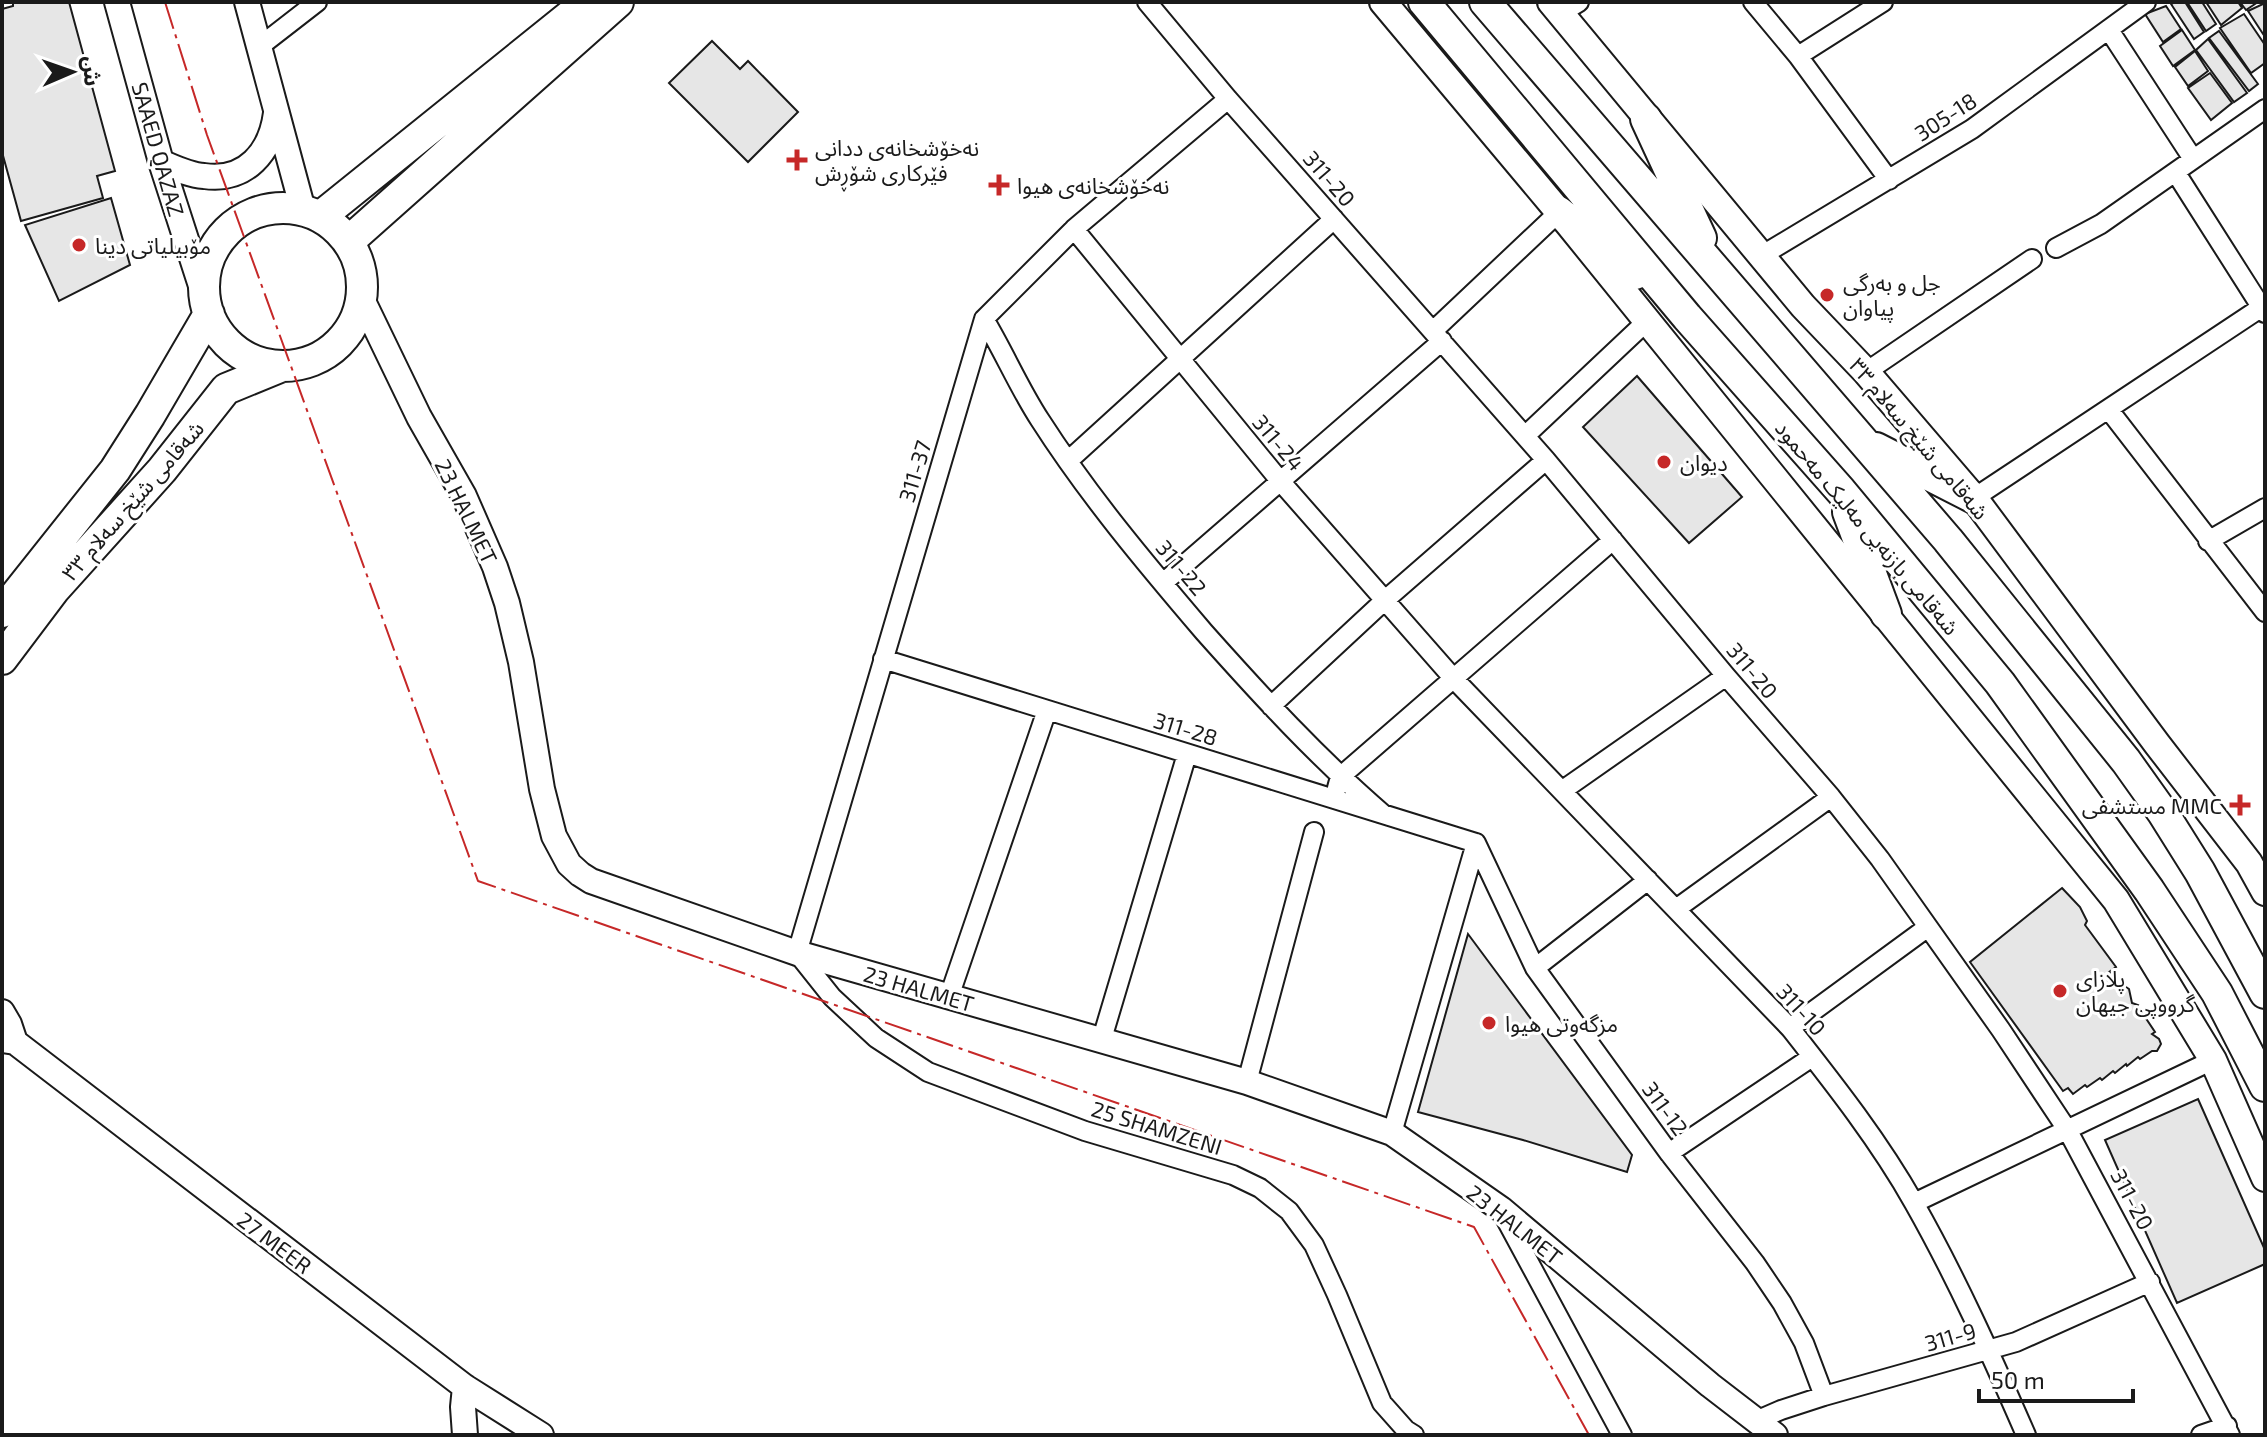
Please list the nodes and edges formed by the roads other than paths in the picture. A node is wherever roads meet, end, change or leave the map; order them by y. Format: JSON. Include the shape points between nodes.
{"nodes":[{"id":1,"x":117,"y":2,"type":"edge"},
{"id":2,"x":247,"y":2,"type":"edge"},
{"id":3,"x":317,"y":2,"type":"edge"},
{"id":4,"x":587,"y":2,"type":"edge"},
{"id":5,"x":618,"y":2,"type":"edge"},
{"id":6,"x":1147,"y":2,"type":"edge"},
{"id":7,"x":1383,"y":2,"type":"edge"},
{"id":8,"x":1424,"y":2,"type":"edge"},
{"id":9,"x":1485,"y":2,"type":"edge"},
{"id":10,"x":1753,"y":2,"type":"edge"},
{"id":11,"x":1883,"y":2,"type":"edge"},
{"id":12,"x":2137,"y":5,"type":"edge"},
{"id":13,"x":1564,"y":6,"type":"edge"},
{"id":14,"x":2109,"y":30,"type":"junction"},
{"id":15,"x":259,"y":47,"type":"junction"},
{"id":16,"x":1798,"y":56,"type":"junction"},
{"id":17,"x":1228,"y":99,"type":"junction"},
{"id":18,"x":2265,"y":109,"type":"edge"},
{"id":19,"x":276,"y":110,"type":"junction"},
{"id":20,"x":1646,"y":119,"type":"junction"},
{"id":21,"x":2193,"y":159,"type":"junction"},
{"id":22,"x":161,"y":162,"type":"junction"},
{"id":23,"x":2176,"y":173,"type":"junction"},
{"id":24,"x":1889,"y":180,"type":"junction"},
{"id":25,"x":1559,"y":212,"type":"junction"},
{"id":26,"x":312,"y":213,"type":"junction"},
{"id":27,"x":1334,"y":219,"type":"junction"},
{"id":28,"x":1074,"y":229,"type":"junction"},
{"id":29,"x":348,"y":242,"type":"junction"},
{"id":30,"x":2056,"y":248,"type":"dead end"},
{"id":31,"x":1761,"y":256,"type":"junction"},
{"id":32,"x":2032,"y":259,"type":"dead end"},
{"id":33,"x":1717,"y":272,"type":"junction"},
{"id":34,"x":361,"y":297,"type":"junction"},
{"id":35,"x":206,"y":304,"type":"junction"},
{"id":36,"x":2264,"y":309,"type":"edge"},
{"id":37,"x":1687,"y":317,"type":"junction"},
{"id":38,"x":984,"y":319,"type":"junction"},
{"id":39,"x":1647,"y":321,"type":"junction"},
{"id":40,"x":1437,"y":336,"type":"junction"},
{"id":41,"x":1179,"y":360,"type":"junction"},
{"id":42,"x":282,"y":366,"type":"junction"},
{"id":43,"x":1866,"y":372,"type":"junction"},
{"id":44,"x":2109,"y":410,"type":"junction"},
{"id":45,"x":1525,"y":436,"type":"junction"},
{"id":46,"x":1862,"y":441,"type":"junction"},
{"id":47,"x":1546,"y":460,"type":"junction"},
{"id":48,"x":1068,"y":461,"type":"junction"},
{"id":49,"x":1281,"y":482,"type":"junction"},
{"id":50,"x":1841,"y":491,"type":"junction"},
{"id":51,"x":1974,"y":498,"type":"junction"},
{"id":52,"x":2265,"y":508,"type":"edge"},
{"id":53,"x":1613,"y":540,"type":"junction"},
{"id":54,"x":2208,"y":541,"type":"junction"},
{"id":55,"x":1163,"y":583,"type":"junction"},
{"id":56,"x":1384,"y":601,"type":"junction"},
{"id":57,"x":2,"y":612,"type":"edge"},
{"id":58,"x":2265,"y":612,"type":"edge"},
{"id":59,"x":1886,"y":614,"type":"junction"},
{"id":60,"x":2,"y":659,"type":"edge"},
{"id":61,"x":883,"y":659,"type":"junction"},
{"id":62,"x":1726,"y":676,"type":"junction"},
{"id":63,"x":1454,"y":679,"type":"junction"},
{"id":64,"x":1271,"y":706,"type":"junction"},
{"id":65,"x":1047,"y":710,"type":"junction"},
{"id":66,"x":1187,"y":754,"type":"junction"},
{"id":67,"x":1340,"y":777,"type":"junction"},
{"id":68,"x":1563,"y":790,"type":"junction"},
{"id":69,"x":1831,"y":797,"type":"junction"},
{"id":70,"x":1334,"y":799,"type":"junction"},
{"id":71,"x":1383,"y":814,"type":"junction"},
{"id":72,"x":1314,"y":832,"type":"dead end"},
{"id":73,"x":1476,"y":843,"type":"junction"},
{"id":74,"x":1648,"y":880,"type":"junction"},
{"id":75,"x":2263,"y":882,"type":"edge"},
{"id":76,"x":1676,"y":909,"type":"junction"},
{"id":77,"x":1928,"y":927,"type":"junction"},
{"id":78,"x":797,"y":953,"type":"junction"},
{"id":79,"x":1535,"y":968,"type":"junction"},
{"id":80,"x":2260,"y":984,"type":"edge"},
{"id":81,"x":2217,"y":993,"type":"junction"},
{"id":82,"x":949,"y":997,"type":"junction"},
{"id":83,"x":2,"y":1012,"type":"edge"},
{"id":84,"x":1790,"y":1028,"type":"junction"},
{"id":85,"x":8,"y":1041,"type":"edge"},
{"id":86,"x":1101,"y":1042,"type":"junction"},
{"id":87,"x":1812,"y":1057,"type":"junction"},
{"id":88,"x":2213,"y":1060,"type":"junction"},
{"id":89,"x":2263,"y":1069,"type":"edge"},
{"id":90,"x":1247,"y":1082,"type":"junction"},
{"id":91,"x":2068,"y":1131,"type":"junction"},
{"id":92,"x":1392,"y":1133,"type":"junction"},
{"id":93,"x":1669,"y":1153,"type":"junction"},
{"id":94,"x":2265,"y":1178,"type":"edge"},
{"id":95,"x":1914,"y":1203,"type":"junction"},
{"id":96,"x":1501,"y":1209,"type":"junction"},
{"id":97,"x":2150,"y":1282,"type":"junction"},
{"id":98,"x":1989,"y":1350,"type":"junction"},
{"id":99,"x":465,"y":1387,"type":"junction"},
{"id":100,"x":1824,"y":1396,"type":"junction"},
{"id":101,"x":1767,"y":1428,"type":"edge"},
{"id":102,"x":2228,"y":1430,"type":"edge"},
{"id":103,"x":465,"y":1435,"type":"edge"},
{"id":104,"x":541,"y":1435,"type":"edge"},
{"id":105,"x":1414,"y":1435,"type":"edge"},
{"id":106,"x":1622,"y":1435,"type":"edge"},
{"id":107,"x":2026,"y":1435,"type":"edge"},
{"id":108,"x":2201,"y":1435,"type":"edge"}],
"edges":[{"from":1,"to":22,"type":"street","name":"SAAED QAZAZ"},
{"from":2,"to":15,"type":"street"},
{"from":3,"to":15,"type":"street"},
{"from":4,"to":26,"type":"main road"},
{"from":5,"to":29,"type":"main road"},
{"from":6,"to":17,"type":"street","name":"311-20"},
{"from":7,"to":25,"type":"main road"},
{"from":8,"to":37,"type":"main road","name":"شەقامی بازنەیی مەلیک مەحمود"},
{"from":9,"to":33,"type":"main road"},
{"from":10,"to":16,"type":"street"},
{"from":11,"to":16,"type":"street"},
{"from":12,"to":14,"type":"street","name":"305-18"},
{"from":13,"to":20,"type":"main road","name":"شەقامی شێخ سەلام ٣٣"},
{"from":14,"to":21,"type":"street"},
{"from":14,"to":24,"type":"street","name":"305-18","via":[[1972,129]]},
{"from":15,"to":19,"type":"street"},
{"from":16,"to":24,"type":"street"},
{"from":17,"to":27,"type":"street","name":"311-20"},
{"from":17,"to":28,"type":"street","name":"311-37"},
{"from":18,"to":21,"type":"street"},
{"from":19,"to":22,"type":"street","via":[[270,142],[241,170],[204,177]]},
{"from":19,"to":26,"type":"street"},
{"from":20,"to":31,"type":"main road","name":"شەقامی شێخ سەلام ٣٣"},
{"from":20,"to":33,"type":"main road"},
{"from":21,"to":23,"type":"street"},
{"from":22,"to":35,"type":"street","name":"SAAED QAZAZ"},
{"from":23,"to":30,"type":"street"},
{"from":23,"to":36,"type":"street"},
{"from":24,"to":31,"type":"street","name":"305-18"},
{"from":25,"to":37,"type":"main road"},
{"from":25,"to":39,"type":"main road"},
{"from":25,"to":40,"type":"street"},
{"from":26,"to":29,"type":"main road"},
{"from":26,"to":35,"type":"main road","name":"شەقامی شێخ سەلام ٣٣","via":[[265,209],[231,226],[209,257]]},
{"from":27,"to":40,"type":"street","name":"311-20"},
{"from":27,"to":41,"type":"street"},
{"from":28,"to":38,"type":"street","name":"311-37"},
{"from":28,"to":41,"type":"street","name":"311-24"},
{"from":29,"to":34,"type":"main road","via":[[361,278]]},
{"from":31,"to":43,"type":"main road","name":"شەقامی شێخ سەلام ٣٣"},
{"from":32,"to":43,"type":"street"},
{"from":33,"to":46,"type":"main road"},
{"from":34,"to":42,"type":"main road","name":"شەقامی شێخ سەلام ٣٣","via":[[356,316],[334,347],[301,364]]},
{"from":34,"to":78,"type":"street","name":"23 HALMET","via":[[495,567],[521,662],[547,814],[561,852],[591,881]]},
{"from":35,"to":42,"type":"main road","via":[[217,331],[237,351]]},
{"from":35,"to":57,"type":"main road","name":"شەقامی شێخ سەلام ٣٣","via":[[150,415],[115,470]]},
{"from":36,"to":44,"type":"street"},
{"from":37,"to":50,"type":"main road","name":"شەقامی بازنەیی مەلیک مەحمود"},
{"from":38,"to":48,"type":"street","name":"311-22"},
{"from":38,"to":61,"type":"street","name":"311-37"},
{"from":39,"to":45,"type":"street"},
{"from":39,"to":59,"type":"main road"},
{"from":40,"to":45,"type":"street","name":"311-20"},
{"from":40,"to":49,"type":"street"},
{"from":41,"to":48,"type":"street"},
{"from":41,"to":49,"type":"street","name":"311-24"},
{"from":42,"to":60,"type":"main road","name":"شەقامی شێخ سەلام ٣٣","via":[[226,389],[162,470],[54,590]]},
{"from":43,"to":51,"type":"main road","name":"شەقامی شێخ سەلام ٣٣"},
{"from":44,"to":51,"type":"street"},
{"from":44,"to":54,"type":"street"},
{"from":45,"to":47,"type":"street","name":"311-20"},
{"from":46,"to":51,"type":"main road"},
{"from":46,"to":80,"type":"main road","via":[[2126,761],[2200,872]]},
{"from":47,"to":53,"type":"street","name":"311-20"},
{"from":47,"to":56,"type":"street"},
{"from":48,"to":55,"type":"street","name":"311-22"},
{"from":49,"to":55,"type":"street"},
{"from":49,"to":56,"type":"street","name":"311-24"},
{"from":50,"to":59,"type":"main road"},
{"from":50,"to":81,"type":"main road","name":"شەقامی بازنەیی مەلیک مەحمود","via":[[2000,683]]},
{"from":51,"to":75,"type":"main road","name":"شەقامی شێخ سەلام ٣٣"},
{"from":52,"to":54,"type":"street"},
{"from":53,"to":62,"type":"street","name":"311-20"},
{"from":53,"to":63,"type":"street"},
{"from":54,"to":58,"type":"street"},
{"from":55,"to":64,"type":"street","name":"311-22"},
{"from":56,"to":63,"type":"street","name":"311-24"},
{"from":56,"to":64,"type":"street"},
{"from":59,"to":88,"type":"main road","via":[[2116,900]]},
{"from":61,"to":65,"type":"street","name":"311-28"},
{"from":61,"to":78,"type":"street","name":"311-37"},
{"from":62,"to":68,"type":"street"},
{"from":62,"to":69,"type":"street","name":"311-20"},
{"from":63,"to":67,"type":"street"},
{"from":63,"to":68,"type":"street","name":"311-10"},
{"from":64,"to":67,"type":"street","name":"311-22"},
{"from":65,"to":66,"type":"street","name":"311-28"},
{"from":65,"to":82,"type":"street"},
{"from":66,"to":70,"type":"street","name":"311-28"},
{"from":66,"to":86,"type":"street"},
{"from":67,"to":70,"type":"street"},
{"from":67,"to":71,"type":"street","name":"311-22"},
{"from":68,"to":74,"type":"street","name":"311-10"},
{"from":69,"to":76,"type":"street"},
{"from":69,"to":77,"type":"street","name":"311-20"},
{"from":70,"to":71,"type":"street","name":"311-28"},
{"from":71,"to":73,"type":"street","name":"311-28"},
{"from":72,"to":90,"type":"street"},
{"from":73,"to":79,"type":"street","name":"311-12"},
{"from":73,"to":92,"type":"street"},
{"from":74,"to":76,"type":"street","name":"311-10"},
{"from":74,"to":79,"type":"street"},
{"from":76,"to":84,"type":"street","name":"311-10"},
{"from":77,"to":84,"type":"street"},
{"from":77,"to":91,"type":"street","name":"311-20"},
{"from":78,"to":82,"type":"street","name":"23 HALMET"},
{"from":78,"to":105,"type":"street","name":"25 SHAMZENI","via":[[832,997],[876,1038],[928,1072],[1260,1188],[1289,1211],[1314,1245],[1382,1403]]},
{"from":79,"to":93,"type":"street","name":"311-12"},
{"from":80,"to":81,"type":"main road","via":[[2245,1000],[2225,1000]]},
{"from":81,"to":89,"type":"main road","name":"شەقامی بازنەیی مەلیک مەحمود"},
{"from":82,"to":86,"type":"street","name":"23 HALMET"},
{"from":83,"to":85,"type":"street","name":"27 MEER","via":[[9,1024]]},
{"from":84,"to":87,"type":"street","name":"311-10"},
{"from":85,"to":99,"type":"street","name":"27 MEER"},
{"from":86,"to":90,"type":"street","name":"23 HALMET"},
{"from":87,"to":93,"type":"street"},
{"from":87,"to":95,"type":"street","name":"311-10"},
{"from":88,"to":91,"type":"street"},
{"from":88,"to":94,"type":"main road"},
{"from":90,"to":92,"type":"street","name":"23 HALMET"},
{"from":91,"to":95,"type":"street"},
{"from":91,"to":97,"type":"street","name":"311-20"},
{"from":92,"to":96,"type":"street","name":"23 HALMET"},
{"from":93,"to":100,"type":"street","name":"311-12","via":[[1782,1303]]},
{"from":95,"to":98,"type":"street","name":"311-10"},
{"from":96,"to":101,"type":"street","name":"23 HALMET"},
{"from":96,"to":106,"type":"street"},
{"from":97,"to":98,"type":"street","name":"311-9"},
{"from":97,"to":102,"type":"street","name":"311-20"},
{"from":98,"to":100,"type":"street","name":"311-9"},
{"from":98,"to":107,"type":"street","name":"311-10"},
{"from":99,"to":103,"type":"street"},
{"from":99,"to":104,"type":"street","name":"27 MEER"},
{"from":100,"to":101,"type":"street","name":"311-9","via":[[1781,1410]]},
{"from":102,"to":108,"type":"street"}]}
